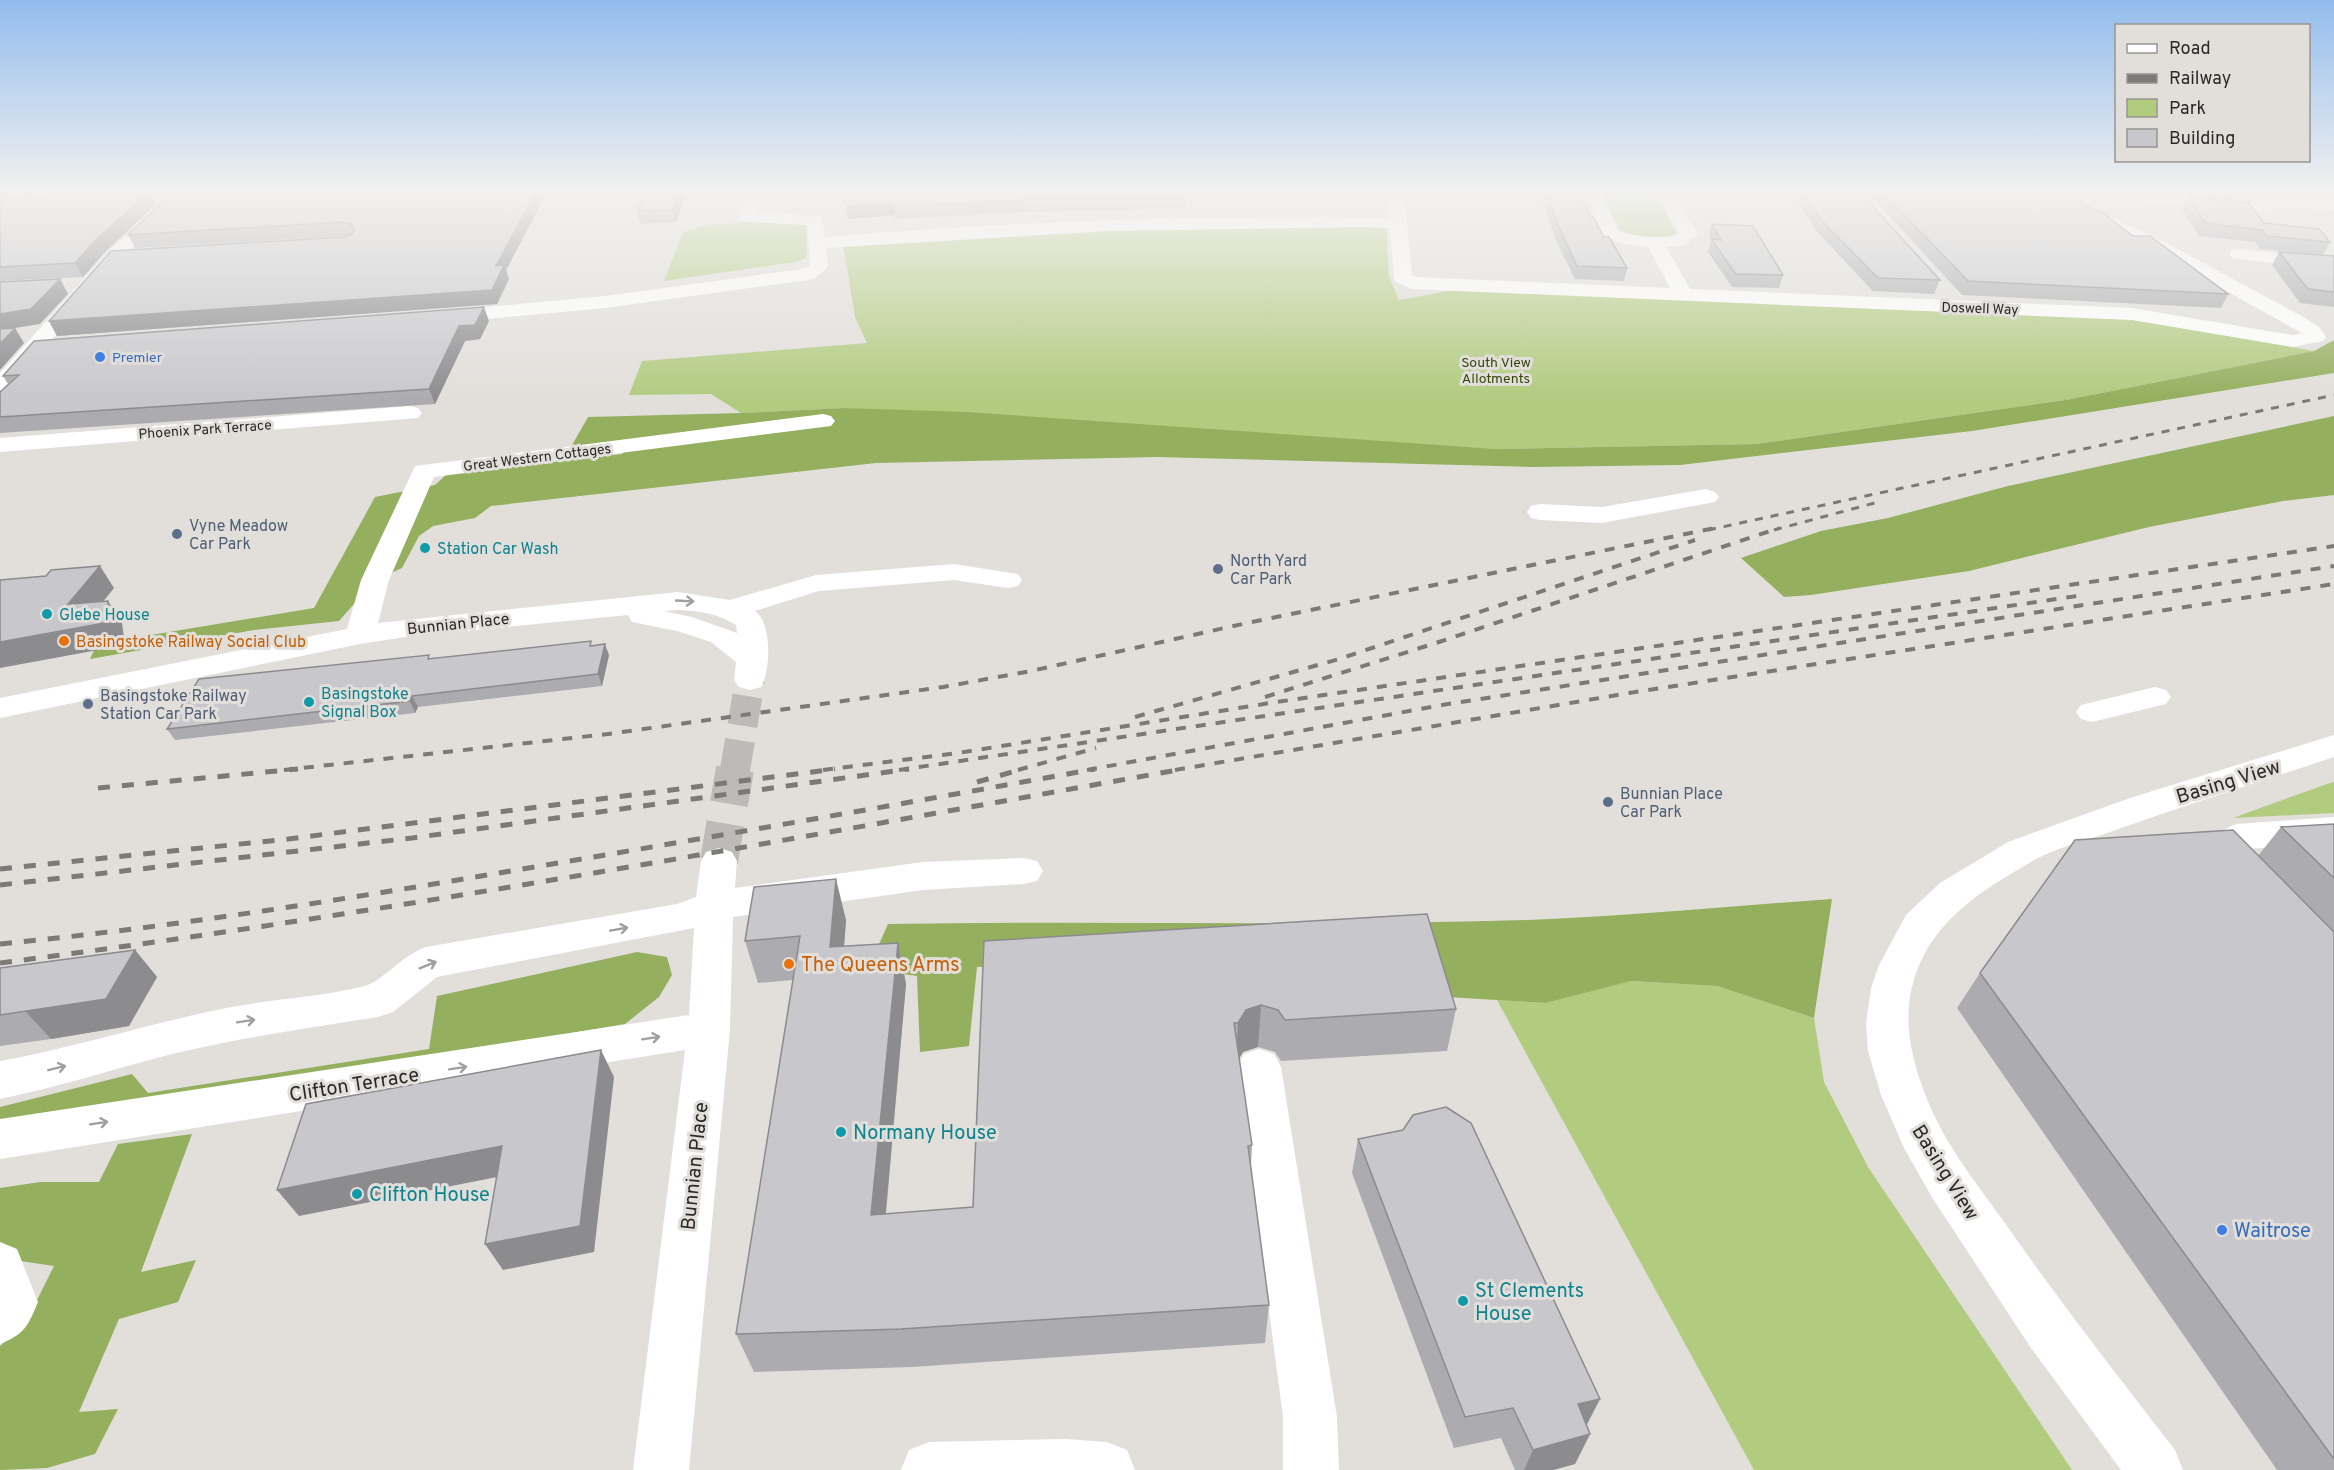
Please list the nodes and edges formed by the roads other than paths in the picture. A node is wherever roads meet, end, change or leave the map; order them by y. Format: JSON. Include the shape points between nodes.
{"nodes":[{"id":1,"x":108,"y":263,"type":"edge"},
{"id":2,"x":819,"y":263,"type":"edge"},
{"id":3,"x":1402,"y":263,"type":"edge"},
{"id":4,"x":1665,"y":263,"type":"edge"},
{"id":5,"x":2189,"y":263,"type":"edge"},
{"id":6,"x":2318,"y":263,"type":"edge"},
{"id":7,"x":2331,"y":264,"type":"edge"},
{"id":8,"x":88,"y":284,"type":"junction"},
{"id":9,"x":63,"y":286,"type":"dead end"},
{"id":10,"x":1944,"y":290,"type":"dead end"},
{"id":11,"x":1684,"y":296,"type":"junction"},
{"id":12,"x":1960,"y":307,"type":"junction"},
{"id":13,"x":418,"y":318,"type":"edge"},
{"id":14,"x":34,"y":338,"type":"junction"},
{"id":15,"x":65,"y":345,"type":"edge"},
{"id":16,"x":0,"y":387,"type":"edge"},
{"id":17,"x":410,"y":413,"type":"dead end"},
{"id":18,"x":823,"y":421,"type":"dead end"},
{"id":19,"x":0,"y":445,"type":"edge"},
{"id":20,"x":1706,"y":498,"type":"dead end"},
{"id":21,"x":1540,"y":512,"type":"dead end"},
{"id":22,"x":1008,"y":580,"type":"dead end"},
{"id":23,"x":732,"y":609,"type":"junction"},
{"id":24,"x":585,"y":611,"type":"junction"},
{"id":25,"x":360,"y":635,"type":"junction"},
{"id":26,"x":2155,"y":697,"type":"dead end"},
{"id":27,"x":0,"y":708,"type":"edge"},
{"id":28,"x":2092,"y":712,"type":"dead end"},
{"id":29,"x":2334,"y":746,"type":"edge"},
{"id":30,"x":2334,"y":830,"type":"edge"},
{"id":31,"x":719,"y":861,"type":"tunnel mouth"},
{"id":32,"x":1024,"y":871,"type":"dead end"},
{"id":33,"x":2247,"y":884,"type":"edge"},
{"id":34,"x":714,"y":906,"type":"junction"},
{"id":35,"x":709,"y":1029,"type":"junction"},
{"id":36,"x":1259,"y":1067,"type":"dead end"},
{"id":37,"x":0,"y":1080,"type":"edge"},
{"id":38,"x":0,"y":1138,"type":"edge"},
{"id":39,"x":0,"y":1266,"type":"edge"},
{"id":40,"x":0,"y":1319,"type":"edge"},
{"id":41,"x":661,"y":1470,"type":"edge"},
{"id":42,"x":929,"y":1470,"type":"edge"},
{"id":43,"x":1107,"y":1470,"type":"edge"},
{"id":44,"x":1311,"y":1470,"type":"edge"},
{"id":45,"x":2155,"y":1470,"type":"edge"}],
"edges":[{"from":1,"to":8,"type":"street"},
{"from":2,"to":13,"type":"street","via":[[819,267],[808,274],[605,302]]},
{"from":3,"to":11,"type":"street","name":"Doswell Way","via":[[1408,285]]},
{"from":4,"to":11,"type":"street"},
{"from":5,"to":12,"type":"street","name":"Doswell Way","via":[[2317,335],[2301,345],[2132,314]]},
{"from":6,"to":7,"type":"street"},
{"from":8,"to":9,"type":"street"},
{"from":8,"to":14,"type":"street"},
{"from":10,"to":12,"type":"street"},
{"from":11,"to":12,"type":"street","name":"Doswell Way"},
{"from":14,"to":15,"type":"street"},
{"from":14,"to":16,"type":"street"},
{"from":17,"to":19,"type":"street","name":"Phoenix Park Terrace"},
{"from":18,"to":25,"type":"street","name":"Great Western Cottages","via":[[424,471],[375,580]]},
{"from":20,"to":21,"type":"street","via":[[1602,514]]},
{"from":22,"to":23,"type":"street","via":[[954,572],[816,583]]},
{"from":24,"to":23,"type":"street","name":"Bunnian Place","one_way":true,"via":[[678,601]]},
{"from":23,"to":24,"type":"street","name":"Bunnian Place","via":[[750,621],[751,670],[722,636],[682,623]]},
{"from":24,"to":25,"type":"street","name":"Bunnian Place"},
{"from":25,"to":27,"type":"street","name":"Bunnian Place"},
{"from":26,"to":28,"type":"street"},
{"from":29,"to":45,"type":"street","name":"Basing View","via":[[2142,807],[2021,851],[1953,892],[1920,925],[1891,988],[1887,1024],[1890,1051],[1920,1134],[2049,1330]]},
{"from":30,"to":33,"type":"street","via":[[2237,837],[2223,858]]},
{"from":31,"to":34,"type":"street","name":"Bunnian Place"},
{"from":32,"to":34,"type":"street","via":[[923,876]]},
{"from":34,"to":35,"type":"street","name":"Bunnian Place"},
{"from":37,"to":34,"type":"street","one_way":true,"via":[[220,1026],[378,1000],[426,963],[679,918]]},
{"from":38,"to":35,"type":"street","name":"Clifton Terrace","one_way":true},
{"from":35,"to":41,"type":"street","name":"Bunnian Place"},
{"from":36,"to":44,"type":"street","via":[[1310,1417]]},
{"from":39,"to":40,"type":"street","via":[[13,1302]]},
{"from":42,"to":43,"type":"street"}]}
